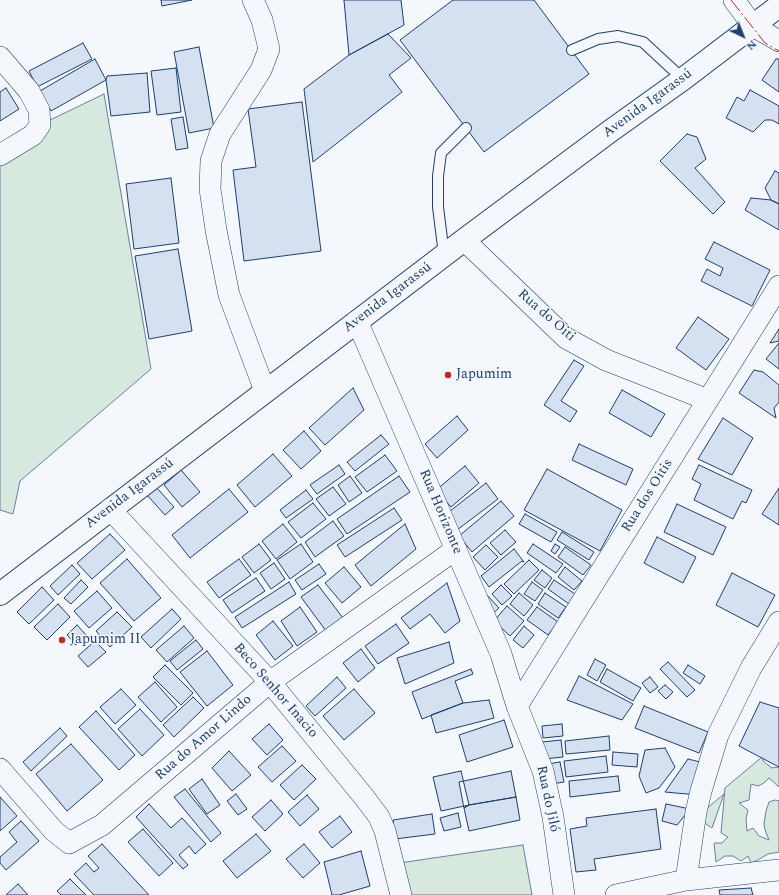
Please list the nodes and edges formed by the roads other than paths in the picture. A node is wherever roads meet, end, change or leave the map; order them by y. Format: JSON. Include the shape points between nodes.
{"nodes":[{"id":1,"x":253,"y":0,"type":"edge"},
{"id":2,"x":734,"y":0,"type":"edge"},
{"id":3,"x":779,"y":6,"type":"edge"},
{"id":4,"x":753,"y":26,"type":"junction"},
{"id":5,"x":779,"y":41,"type":"edge"},
{"id":6,"x":572,"y":50,"type":"dead end"},
{"id":7,"x":0,"y":57,"type":"edge"},
{"id":8,"x":683,"y":79,"type":"junction"},
{"id":9,"x":466,"y":128,"type":"dead end"},
{"id":10,"x":0,"y":155,"type":"edge"},
{"id":11,"x":464,"y":240,"type":"junction"},
{"id":12,"x":444,"y":256,"type":"junction"},
{"id":13,"x":779,"y":286,"type":"edge"},
{"id":14,"x":357,"y":321,"type":"junction"},
{"id":15,"x":265,"y":391,"type":"junction"},
{"id":16,"x":708,"y":400,"type":"junction"},
{"id":17,"x":110,"y":509,"type":"junction"},
{"id":18,"x":456,"y":550,"type":"junction"},
{"id":19,"x":0,"y":594,"type":"edge"},
{"id":20,"x":779,"y":622,"type":"edge"},
{"id":21,"x":270,"y":682,"type":"junction"},
{"id":22,"x":518,"y":706,"type":"junction"},
{"id":23,"x":0,"y":769,"type":"edge"},
{"id":24,"x":779,"y":870,"type":"edge"},
{"id":25,"x":686,"y":880,"type":"junction"},
{"id":26,"x":400,"y":895,"type":"edge"},
{"id":27,"x":564,"y":895,"type":"edge"},
{"id":28,"x":616,"y":895,"type":"edge"}],
"edges":[{"from":1,"to":15,"type":"street","via":[[262,20],[269,49],[261,70],[220,134],[211,161],[210,189],[229,295]]},
{"from":2,"to":4,"type":"street"},
{"from":3,"to":4,"type":"main road","name":"Avenida Igarassú"},
{"from":4,"to":5,"type":"street"},
{"from":4,"to":8,"type":"main road","name":"Avenida Igarassú"},
{"from":6,"to":8,"type":"lane","via":[[618,36],[643,42]]},
{"from":7,"to":10,"type":"street","via":[[29,91],[39,110],[40,125],[33,136]]},
{"from":8,"to":11,"type":"main road","name":"Avenida Igarassú"},
{"from":9,"to":12,"type":"lane","via":[[441,153],[438,207]]},
{"from":11,"to":12,"type":"main road","name":"Avenida Igarassú"},
{"from":11,"to":16,"type":"street","name":"Rua do Oiti","via":[[566,338],[606,360]]},
{"from":12,"to":14,"type":"main road","name":"Avenida Igarassú"},
{"from":13,"to":16,"type":"street","name":"Rua dos Oitis"},
{"from":14,"to":15,"type":"main road","name":"Avenida Igarassú"},
{"from":14,"to":18,"type":"street","name":"Rua Horizonte"},
{"from":15,"to":17,"type":"main road","name":"Avenida Igarassú"},
{"from":16,"to":22,"type":"street","name":"Rua dos Oitis"},
{"from":17,"to":19,"type":"main road","name":"Avenida Igarassú"},
{"from":17,"to":21,"type":"street","name":"Beco Senhor Inacio"},
{"from":18,"to":21,"type":"street","name":"Rua do Amor Lindo"},
{"from":18,"to":22,"type":"street","name":"Rua Horizonte","via":[[500,654]]},
{"from":20,"to":25,"type":"street","via":[[751,668],[718,735],[696,812]]},
{"from":21,"to":23,"type":"street","name":"Rua do Amor Lindo","via":[[102,825],[69,843],[54,831]]},
{"from":21,"to":26,"type":"street","name":"Beco Senhor Inacio","via":[[379,817],[385,831]]},
{"from":22,"to":27,"type":"street","name":"Rua do Jiló","via":[[543,771],[553,817]]},
{"from":24,"to":25,"type":"street"},
{"from":25,"to":28,"type":"street"}]}
